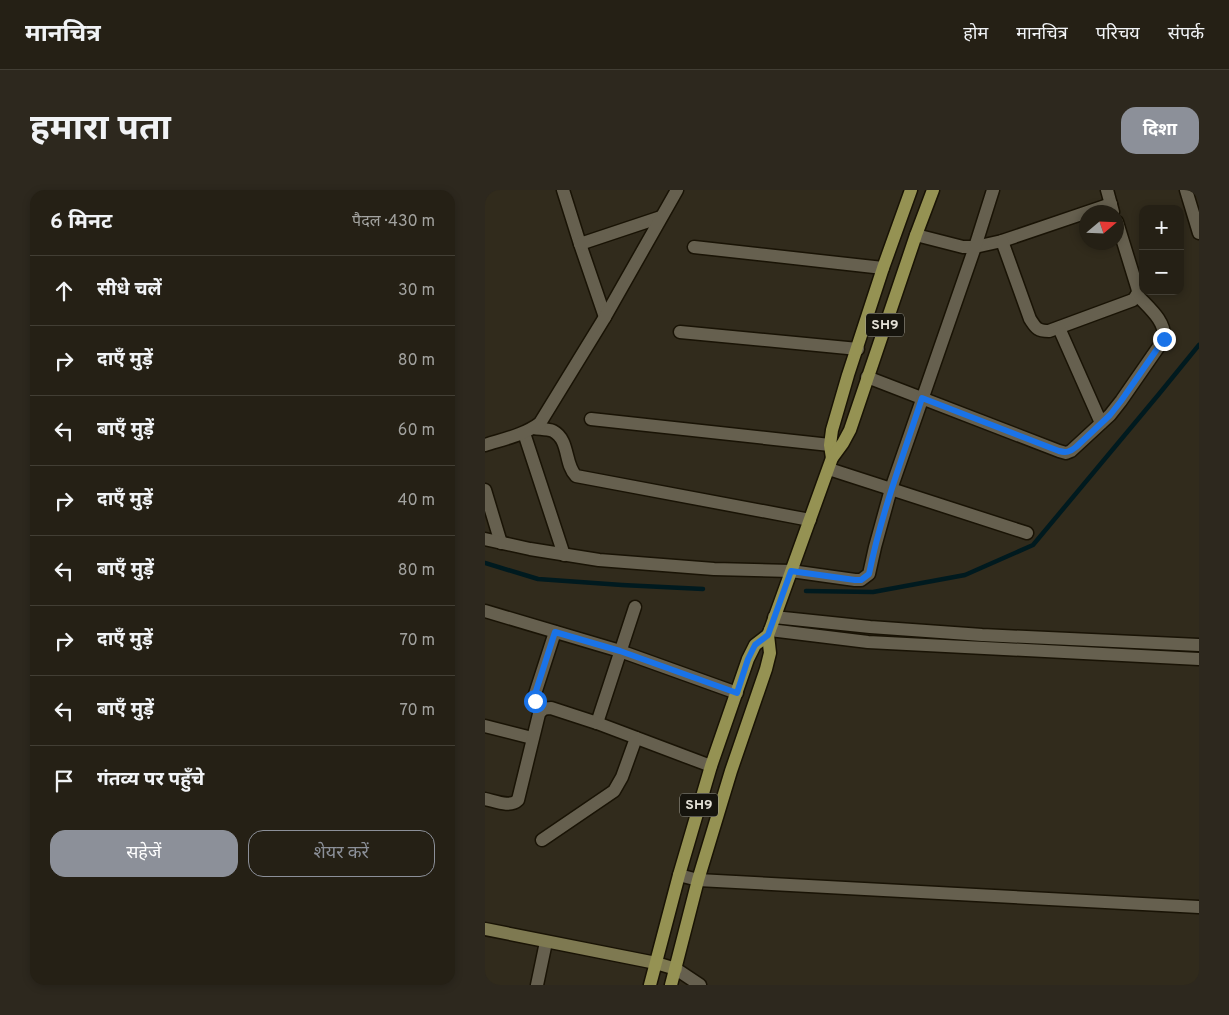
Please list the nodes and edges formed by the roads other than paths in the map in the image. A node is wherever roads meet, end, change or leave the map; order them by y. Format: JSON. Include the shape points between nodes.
{"nodes":[{"id":1,"x":563,"y":190,"type":"edge"},
{"id":2,"x":677,"y":190,"type":"edge"},
{"id":3,"x":908,"y":190,"type":"edge"},
{"id":4,"x":933,"y":190,"type":"edge"},
{"id":5,"x":993,"y":190,"type":"edge"},
{"id":6,"x":1107,"y":190,"type":"edge"},
{"id":7,"x":1186,"y":190,"type":"edge"},
{"id":8,"x":1111,"y":205,"type":"edge"},
{"id":9,"x":661,"y":217,"type":"junction"},
{"id":10,"x":1079,"y":218,"type":"edge"},
{"id":11,"x":1199,"y":233,"type":"edge"},
{"id":12,"x":916,"y":235,"type":"junction"},
{"id":13,"x":1002,"y":241,"type":"junction"},
{"id":14,"x":580,"y":244,"type":"junction"},
{"id":15,"x":1124,"y":245,"type":"edge"},
{"id":16,"x":694,"y":247,"type":"dead end"},
{"id":17,"x":975,"y":247,"type":"junction"},
{"id":18,"x":883,"y":268,"type":"junction"},
{"id":19,"x":1137,"y":296,"type":"junction"},
{"id":20,"x":605,"y":316,"type":"junction"},
{"id":21,"x":1059,"y":328,"type":"junction"},
{"id":22,"x":679,"y":332,"type":"dead end"},
{"id":23,"x":857,"y":349,"type":"junction"},
{"id":24,"x":867,"y":377,"type":"junction"},
{"id":25,"x":922,"y":398,"type":"junction"},
{"id":26,"x":591,"y":419,"type":"dead end"},
{"id":27,"x":1101,"y":423,"type":"junction"},
{"id":28,"x":529,"y":430,"type":"junction"},
{"id":29,"x":485,"y":445,"type":"edge"},
{"id":30,"x":830,"y":457,"type":"junction"},
{"id":31,"x":891,"y":489,"type":"junction"},
{"id":32,"x":485,"y":490,"type":"edge"},
{"id":33,"x":810,"y":520,"type":"junction"},
{"id":34,"x":1027,"y":533,"type":"dead end"},
{"id":35,"x":485,"y":539,"type":"edge"},
{"id":36,"x":501,"y":543,"type":"junction"},
{"id":37,"x":564,"y":555,"type":"junction"},
{"id":38,"x":791,"y":571,"type":"junction"},
{"id":39,"x":635,"y":607,"type":"dead end"},
{"id":40,"x":485,"y":611,"type":"edge"},
{"id":41,"x":775,"y":617,"type":"junction"},
{"id":42,"x":555,"y":632,"type":"junction"},
{"id":43,"x":769,"y":632,"type":"junction"},
{"id":44,"x":1199,"y":645,"type":"edge"},
{"id":45,"x":620,"y":651,"type":"junction"},
{"id":46,"x":1199,"y":660,"type":"edge"},
{"id":47,"x":737,"y":693,"type":"junction"},
{"id":48,"x":542,"y":710,"type":"junction"},
{"id":49,"x":597,"y":723,"type":"junction"},
{"id":50,"x":485,"y":726,"type":"edge"},
{"id":51,"x":532,"y":738,"type":"junction"},
{"id":52,"x":636,"y":738,"type":"junction"},
{"id":53,"x":711,"y":766,"type":"junction"},
{"id":54,"x":485,"y":798,"type":"edge"},
{"id":55,"x":542,"y":840,"type":"dead end"},
{"id":56,"x":679,"y":875,"type":"junction"},
{"id":57,"x":698,"y":880,"type":"junction"},
{"id":58,"x":1199,"y":907,"type":"edge"},
{"id":59,"x":485,"y":929,"type":"edge"},
{"id":60,"x":546,"y":942,"type":"junction"},
{"id":61,"x":656,"y":964,"type":"junction"},
{"id":62,"x":676,"y":969,"type":"junction"},
{"id":63,"x":537,"y":985,"type":"edge"},
{"id":64,"x":650,"y":985,"type":"edge"},
{"id":65,"x":671,"y":985,"type":"edge"},
{"id":66,"x":700,"y":985,"type":"edge"}],
"edges":[{"from":1,"to":14,"type":"street"},
{"from":2,"to":9,"type":"street"},
{"from":3,"to":18,"type":"main road","number":"SH9"},
{"from":4,"to":12,"type":"main road","number":"SH9"},
{"from":5,"to":17,"type":"street"},
{"from":6,"to":8,"type":"street"},
{"from":7,"to":11,"type":"street"},
{"from":9,"to":14,"type":"street"},
{"from":9,"to":20,"type":"street"},
{"from":10,"to":13,"type":"street"},
{"from":12,"to":17,"type":"street"},
{"from":12,"to":24,"type":"main road","number":"SH9"},
{"from":13,"to":17,"type":"street"},
{"from":13,"to":21,"type":"street","via":[[1035,327],[1040,331]]},
{"from":14,"to":20,"type":"street"},
{"from":15,"to":19,"type":"street"},
{"from":16,"to":18,"type":"street"},
{"from":17,"to":25,"type":"street"},
{"from":18,"to":23,"type":"main road","number":"SH9"},
{"from":19,"to":21,"type":"street"},
{"from":19,"to":27,"type":"street","via":[[1159,319],[1165,332],[1164,339],[1121,401]]},
{"from":20,"to":28,"type":"street","via":[[540,423]]},
{"from":21,"to":27,"type":"street"},
{"from":22,"to":23,"type":"street"},
{"from":23,"to":30,"type":"main road","number":"SH9","via":[[832,430]]},
{"from":24,"to":25,"type":"street"},
{"from":24,"to":30,"type":"main road","number":"SH9","via":[[850,430]]},
{"from":25,"to":27,"type":"street","via":[[1066,453]]},
{"from":25,"to":31,"type":"street"},
{"from":26,"to":30,"type":"street"},
{"from":28,"to":29,"type":"street"},
{"from":28,"to":33,"type":"street","via":[[549,430],[558,435],[570,469],[576,476]]},
{"from":28,"to":37,"type":"street"},
{"from":30,"to":31,"type":"street"},
{"from":30,"to":33,"type":"main road","number":"SH9"},
{"from":31,"to":34,"type":"street"},
{"from":31,"to":38,"type":"street","via":[[869,574],[865,578],[855,580]]},
{"from":32,"to":36,"type":"street"},
{"from":33,"to":38,"type":"main road","number":"SH9"},
{"from":35,"to":36,"type":"street"},
{"from":36,"to":37,"type":"street"},
{"from":37,"to":38,"type":"street","via":[[714,569]]},
{"from":38,"to":41,"type":"main road","number":"SH9"},
{"from":39,"to":45,"type":"street"},
{"from":40,"to":42,"type":"street"},
{"from":41,"to":43,"type":"main road","number":"SH9"},
{"from":41,"to":44,"type":"street","via":[[982,635]]},
{"from":42,"to":45,"type":"street"},
{"from":42,"to":48,"type":"street","via":[[534,697]]},
{"from":43,"to":46,"type":"street","via":[[868,642]]},
{"from":43,"to":47,"type":"main road","number":"SH9","via":[[755,645]]},
{"from":43,"to":57,"type":"main road","number":"SH9","via":[[771,653]]},
{"from":45,"to":47,"type":"street"},
{"from":45,"to":49,"type":"street"},
{"from":47,"to":53,"type":"main road","number":"SH9"},
{"from":48,"to":49,"type":"street","via":[[551,708]]},
{"from":48,"to":51,"type":"street"},
{"from":49,"to":52,"type":"street"},
{"from":50,"to":51,"type":"street"},
{"from":51,"to":54,"type":"street","via":[[516,803]]},
{"from":52,"to":53,"type":"street"},
{"from":52,"to":55,"type":"street","via":[[614,791]]},
{"from":53,"to":56,"type":"main road","number":"SH9"},
{"from":56,"to":57,"type":"street"},
{"from":56,"to":61,"type":"main road","number":"SH9"},
{"from":57,"to":58,"type":"street"},
{"from":57,"to":62,"type":"main road","number":"SH9"},
{"from":59,"to":60,"type":"street"},
{"from":60,"to":61,"type":"street"},
{"from":60,"to":63,"type":"street"},
{"from":61,"to":62,"type":"street"},
{"from":61,"to":64,"type":"main road","number":"SH9"},
{"from":62,"to":65,"type":"main road","number":"SH9"},
{"from":62,"to":66,"type":"street"}]}
